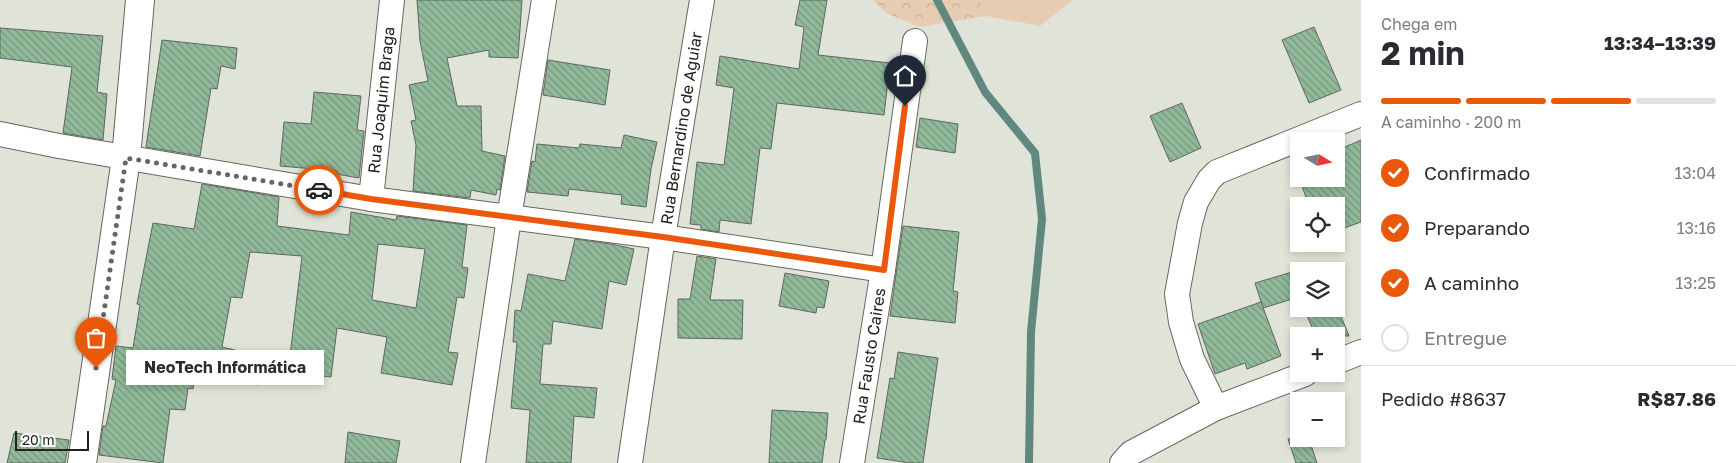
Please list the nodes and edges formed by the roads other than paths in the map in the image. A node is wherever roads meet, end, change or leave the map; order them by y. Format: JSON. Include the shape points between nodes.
{"nodes":[{"id":1,"x":140,"y":0,"type":"edge"},
{"id":2,"x":392,"y":0,"type":"edge"},
{"id":3,"x":544,"y":0,"type":"edge"},
{"id":4,"x":702,"y":0,"type":"edge"},
{"id":5,"x":915,"y":41,"type":"dead end"},
{"id":6,"x":1361,"y":114,"type":"edge"},
{"id":7,"x":0,"y":134,"type":"edge"},
{"id":8,"x":126,"y":158,"type":"junction"},
{"id":9,"x":371,"y":199,"type":"junction"},
{"id":10,"x":508,"y":218,"type":"junction"},
{"id":11,"x":663,"y":237,"type":"junction"},
{"id":12,"x":884,"y":270,"type":"junction"},
{"id":13,"x":1361,"y":352,"type":"edge"},
{"id":14,"x":1345,"y":358,"type":"edge"},
{"id":15,"x":1290,"y":379,"type":"edge"},
{"id":16,"x":1216,"y":408,"type":"junction"},
{"id":17,"x":82,"y":463,"type":"edge"},
{"id":18,"x":473,"y":463,"type":"edge"},
{"id":19,"x":630,"y":463,"type":"edge"},
{"id":20,"x":852,"y":463,"type":"edge"},
{"id":21,"x":1122,"y":463,"type":"edge"}],
"edges":[{"from":1,"to":8,"type":"street"},
{"from":2,"to":9,"type":"street","name":"Rua Joaquim Braga"},
{"from":3,"to":10,"type":"street"},
{"from":4,"to":11,"type":"street","name":"Rua Bernardino de Aguiar"},
{"from":5,"to":12,"type":"street","name":"Rua Fausto Caires"},
{"from":6,"to":16,"type":"street","via":[[1217,172],[1196,202],[1177,294],[1192,359]]},
{"from":7,"to":8,"type":"street"},
{"from":8,"to":9,"type":"street"},
{"from":8,"to":17,"type":"street"},
{"from":9,"to":10,"type":"street"},
{"from":10,"to":11,"type":"street"},
{"from":10,"to":18,"type":"street"},
{"from":11,"to":12,"type":"street"},
{"from":11,"to":19,"type":"street","name":"Rua Bernardino de Aguiar"},
{"from":12,"to":20,"type":"street","name":"Rua Fausto Caires"},
{"from":13,"to":14,"type":"street"},
{"from":15,"to":16,"type":"street"},
{"from":16,"to":21,"type":"street","via":[[1131,453]]}]}
